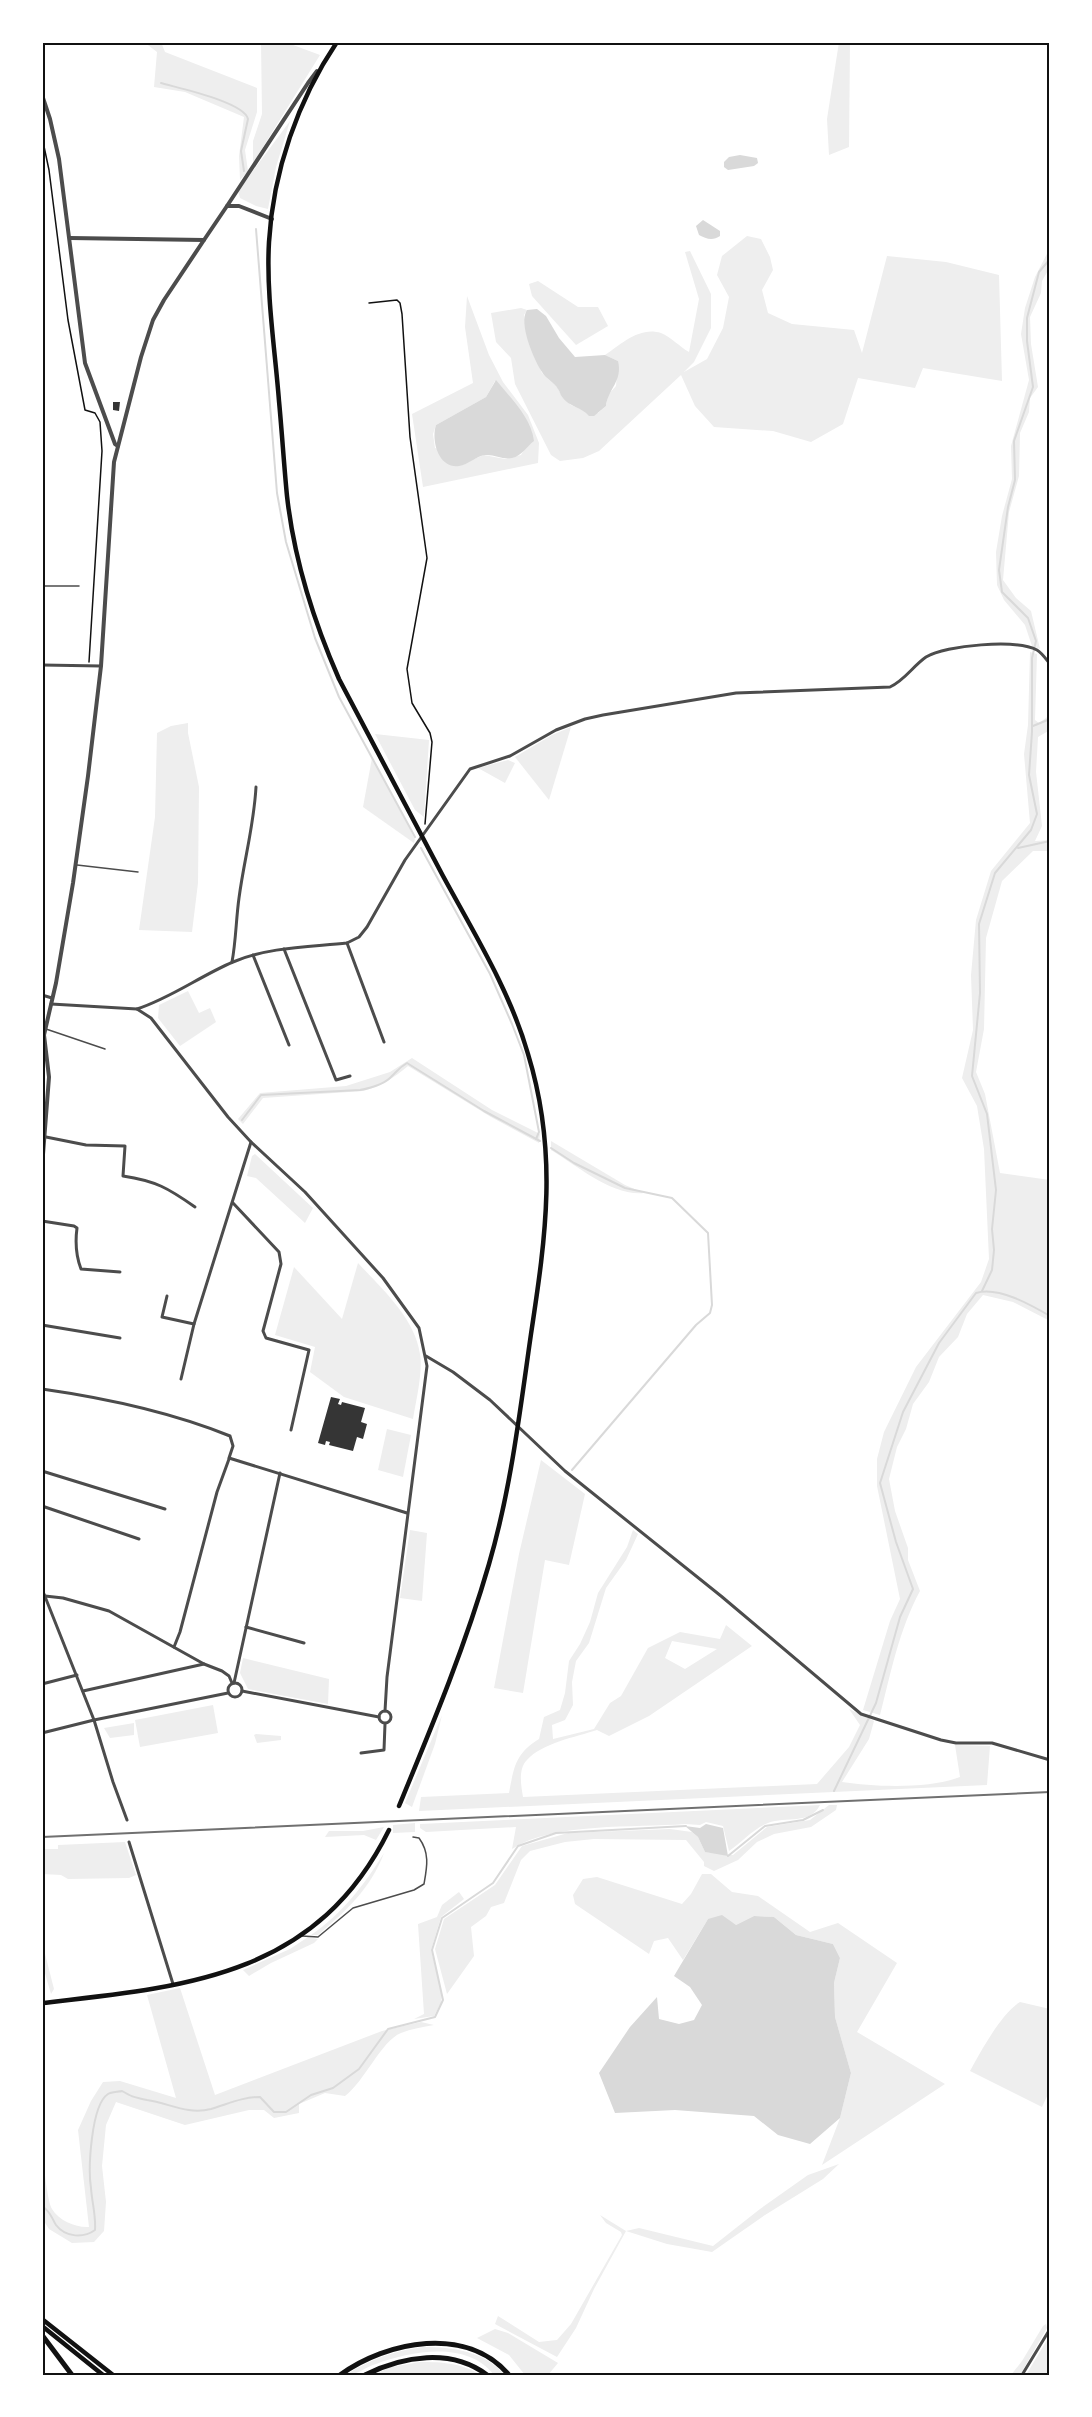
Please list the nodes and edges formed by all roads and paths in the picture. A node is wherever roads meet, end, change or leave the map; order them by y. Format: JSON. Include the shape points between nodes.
{"nodes":[{"id":1,"x":338,"y":42,"type":"edge"},
{"id":2,"x":317,"y":71,"type":"junction"},
{"id":3,"x":42,"y":95,"type":"edge"},
{"id":4,"x":42,"y":137,"type":"edge"},
{"id":5,"x":227,"y":206,"type":"junction"},
{"id":6,"x":272,"y":219,"type":"junction"},
{"id":7,"x":70,"y":238,"type":"junction"},
{"id":8,"x":204,"y":240,"type":"junction"},
{"id":9,"x":369,"y":303,"type":"dead end"},
{"id":10,"x":118,"y":446,"type":"junction"},
{"id":11,"x":42,"y":586,"type":"edge"},
{"id":12,"x":79,"y":586,"type":"dead end"},
{"id":13,"x":1050,"y":664,"type":"edge"},
{"id":14,"x":42,"y":665,"type":"edge"},
{"id":15,"x":88,"y":665,"type":"junction"},
{"id":16,"x":101,"y":666,"type":"junction"},
{"id":17,"x":256,"y":787,"type":"dead end"},
{"id":18,"x":424,"y":835,"type":"junction"},
{"id":19,"x":76,"y":865,"type":"junction"},
{"id":20,"x":138,"y":872,"type":"dead end"},
{"id":21,"x":347,"y":943,"type":"junction"},
{"id":22,"x":284,"y":950,"type":"junction"},
{"id":23,"x":253,"y":955,"type":"junction"},
{"id":24,"x":232,"y":962,"type":"junction"},
{"id":25,"x":42,"y":995,"type":"edge"},
{"id":26,"x":52,"y":998,"type":"junction"},
{"id":27,"x":51,"y":1004,"type":"junction"},
{"id":28,"x":137,"y":1009,"type":"junction"},
{"id":29,"x":45,"y":1029,"type":"junction"},
{"id":30,"x":384,"y":1042,"type":"dead end"},
{"id":31,"x":289,"y":1045,"type":"dead end"},
{"id":32,"x":105,"y":1049,"type":"dead end"},
{"id":33,"x":44,"y":1052,"type":"edge"},
{"id":34,"x":350,"y":1076,"type":"dead end"},
{"id":35,"x":46,"y":1137,"type":"junction"},
{"id":36,"x":251,"y":1142,"type":"junction"},
{"id":37,"x":42,"y":1167,"type":"edge"},
{"id":38,"x":233,"y":1203,"type":"junction"},
{"id":39,"x":195,"y":1207,"type":"dead end"},
{"id":40,"x":42,"y":1221,"type":"edge"},
{"id":41,"x":120,"y":1272,"type":"dead end"},
{"id":42,"x":167,"y":1296,"type":"dead end"},
{"id":43,"x":194,"y":1324,"type":"junction"},
{"id":44,"x":42,"y":1325,"type":"edge"},
{"id":45,"x":120,"y":1338,"type":"dead end"},
{"id":46,"x":426,"y":1356,"type":"junction"},
{"id":47,"x":181,"y":1379,"type":"dead end"},
{"id":48,"x":42,"y":1389,"type":"edge"},
{"id":49,"x":518,"y":1426,"type":"junction"},
{"id":50,"x":291,"y":1430,"type":"dead end"},
{"id":51,"x":230,"y":1458,"type":"junction"},
{"id":52,"x":42,"y":1472,"type":"edge"},
{"id":53,"x":280,"y":1473,"type":"junction"},
{"id":54,"x":42,"y":1506,"type":"edge"},
{"id":55,"x":165,"y":1509,"type":"dead end"},
{"id":56,"x":407,"y":1513,"type":"junction"},
{"id":57,"x":139,"y":1539,"type":"dead end"},
{"id":58,"x":42,"y":1589,"type":"edge"},
{"id":59,"x":45,"y":1596,"type":"junction"},
{"id":60,"x":49,"y":1605,"type":"junction"},
{"id":61,"x":42,"y":1606,"type":"edge"},
{"id":62,"x":246,"y":1627,"type":"junction"},
{"id":63,"x":304,"y":1643,"type":"dead end"},
{"id":64,"x":174,"y":1647,"type":"junction"},
{"id":65,"x":204,"y":1664,"type":"junction"},
{"id":66,"x":77,"y":1675,"type":"junction"},
{"id":67,"x":233,"y":1683,"type":"junction"},
{"id":68,"x":42,"y":1684,"type":"edge"},
{"id":69,"x":83,"y":1691,"type":"junction"},
{"id":70,"x":242,"y":1691,"type":"junction"},
{"id":71,"x":228,"y":1693,"type":"junction"},
{"id":72,"x":385,"y":1711,"type":"junction"},
{"id":73,"x":379,"y":1717,"type":"junction"},
{"id":74,"x":94,"y":1720,"type":"junction"},
{"id":75,"x":385,"y":1724,"type":"junction"},
{"id":76,"x":42,"y":1733,"type":"edge"},
{"id":77,"x":361,"y":1753,"type":"dead end"},
{"id":78,"x":1050,"y":1760,"type":"edge"},
{"id":79,"x":399,"y":1806,"type":"dead end"},
{"id":80,"x":127,"y":1820,"type":"dead end"},
{"id":81,"x":389,"y":1830,"type":"dead end"},
{"id":82,"x":413,"y":1838,"type":"dead end"},
{"id":83,"x":129,"y":1842,"type":"dead end"},
{"id":84,"x":301,"y":1935,"type":"junction"},
{"id":85,"x":174,"y":1986,"type":"junction"},
{"id":86,"x":42,"y":2003,"type":"edge"},
{"id":87,"x":42,"y":2319,"type":"edge"},
{"id":88,"x":42,"y":2326,"type":"edge"},
{"id":89,"x":1050,"y":2329,"type":"edge"},
{"id":90,"x":42,"y":2335,"type":"edge"},
{"id":91,"x":72,"y":2375,"type":"edge"},
{"id":92,"x":103,"y":2375,"type":"edge"},
{"id":93,"x":113,"y":2375,"type":"edge"},
{"id":94,"x":340,"y":2375,"type":"edge"},
{"id":95,"x":365,"y":2375,"type":"edge"},
{"id":96,"x":487,"y":2375,"type":"edge"},
{"id":97,"x":509,"y":2375,"type":"edge"},
{"id":98,"x":1022,"y":2375,"type":"edge"}],
"edges":[{"from":1,"to":2,"type":"main road"},
{"from":2,"to":5,"type":"street"},
{"from":2,"to":6,"type":"main road","via":[[284,154]]},
{"from":3,"to":7,"type":"street","via":[[59,159]]},
{"from":4,"to":15,"type":"path","via":[[85,410],[95,413],[100,422],[102,451]]},
{"from":5,"to":6,"type":"street","via":[[239,206]]},
{"from":5,"to":8,"type":"street"},
{"from":6,"to":18,"type":"main road","via":[[269,280],[287,498],[300,563],[339,680]]},
{"from":7,"to":8,"type":"street"},
{"from":7,"to":10,"type":"street","via":[[85,363]]},
{"from":8,"to":10,"type":"street","via":[[153,320]]},
{"from":9,"to":18,"type":"path","via":[[397,300],[402,314],[410,437],[427,558],[407,669],[412,703],[432,742]]},
{"from":10,"to":16,"type":"street"},
{"from":11,"to":12,"type":"lane"},
{"from":13,"to":18,"type":"street","via":[[1038,650],[1011,643],[943,651],[928,656],[900,683],[890,687],[736,693],[585,719],[510,756],[470,769]]},
{"from":14,"to":15,"type":"street"},
{"from":15,"to":16,"type":"street"},
{"from":16,"to":19,"type":"street"},
{"from":17,"to":24,"type":"street"},
{"from":18,"to":21,"type":"street","via":[[367,927]]},
{"from":18,"to":49,"type":"main road","via":[[506,994],[529,1055],[542,1115],[548,1189],[545,1238]]},
{"from":19,"to":20,"type":"lane"},
{"from":19,"to":26,"type":"street"},
{"from":21,"to":22,"type":"street"},
{"from":21,"to":30,"type":"street"},
{"from":22,"to":23,"type":"street"},
{"from":22,"to":34,"type":"street","via":[[336,1080]]},
{"from":23,"to":24,"type":"street"},
{"from":23,"to":31,"type":"street"},
{"from":24,"to":28,"type":"street"},
{"from":25,"to":26,"type":"street"},
{"from":26,"to":27,"type":"street"},
{"from":27,"to":28,"type":"street"},
{"from":27,"to":29,"type":"street"},
{"from":28,"to":36,"type":"street","via":[[159,1027]]},
{"from":29,"to":32,"type":"lane"},
{"from":29,"to":33,"type":"street"},
{"from":33,"to":35,"type":"street","via":[[49,1077]]},
{"from":35,"to":37,"type":"street"},
{"from":35,"to":39,"type":"street","via":[[87,1145],[125,1146],[123,1176],[166,1187]]},
{"from":36,"to":38,"type":"street"},
{"from":36,"to":46,"type":"street","via":[[305,1192],[382,1278],[419,1328]]},
{"from":38,"to":43,"type":"street"},
{"from":38,"to":50,"type":"street","via":[[279,1252],[281,1264],[263,1330],[266,1338],[309,1350]]},
{"from":40,"to":41,"type":"street","via":[[77,1228],[75,1247],[81,1269]]},
{"from":42,"to":43,"type":"street","via":[[162,1317]]},
{"from":43,"to":47,"type":"street"},
{"from":44,"to":45,"type":"street"},
{"from":46,"to":49,"type":"street","via":[[468,1383]]},
{"from":46,"to":56,"type":"street"},
{"from":48,"to":51,"type":"street","via":[[98,1399],[215,1430],[231,1436]]},
{"from":49,"to":78,"type":"street","via":[[565,1471],[861,1713],[940,1740],[992,1743]]},
{"from":49,"to":79,"type":"main road","via":[[490,1561],[447,1688]]},
{"from":51,"to":53,"type":"street"},
{"from":51,"to":64,"type":"street"},
{"from":52,"to":55,"type":"street"},
{"from":53,"to":56,"type":"street"},
{"from":53,"to":62,"type":"street"},
{"from":54,"to":57,"type":"street"},
{"from":56,"to":72,"type":"street"},
{"from":58,"to":59,"type":"street"},
{"from":59,"to":60,"type":"street"},
{"from":59,"to":64,"type":"street","via":[[109,1611]]},
{"from":60,"to":61,"type":"street"},
{"from":60,"to":66,"type":"street"},
{"from":62,"to":63,"type":"street"},
{"from":62,"to":67,"type":"street"},
{"from":64,"to":65,"type":"street"},
{"from":65,"to":67,"type":"street","via":[[222,1671]]},
{"from":65,"to":69,"type":"street"},
{"from":66,"to":68,"type":"street"},
{"from":66,"to":69,"type":"street"},
{"from":67,"to":70,"type":"street","via":[[240,1685]]},
{"from":67,"to":71,"type":"street"},
{"from":69,"to":74,"type":"street"},
{"from":70,"to":71,"type":"street","via":[[236,1696]]},
{"from":70,"to":73,"type":"street"},
{"from":71,"to":74,"type":"street"},
{"from":72,"to":73,"type":"street"},
{"from":72,"to":75,"type":"street","via":[[392,1718]]},
{"from":73,"to":75,"type":"street"},
{"from":74,"to":76,"type":"street"},
{"from":74,"to":80,"type":"street"},
{"from":75,"to":77,"type":"street","via":[[384,1750]]},
{"from":81,"to":84,"type":"main road","via":[[360,1881],[325,1918]]},
{"from":82,"to":84,"type":"lane","via":[[419,1838],[426,1848],[424,1884],[353,1908],[318,1937]]},
{"from":83,"to":85,"type":"street"},
{"from":84,"to":85,"type":"main road","via":[[255,1960]]},
{"from":85,"to":86,"type":"main road"},
{"from":87,"to":93,"type":"main road"},
{"from":88,"to":92,"type":"main road"},
{"from":89,"to":98,"type":"street"},
{"from":90,"to":91,"type":"highway"},
{"from":94,"to":97,"type":"highway","via":[[382,2351],[441,2344],[485,2355]]},
{"from":95,"to":96,"type":"highway","via":[[388,2364],[430,2358],[456,2360]]}]}
